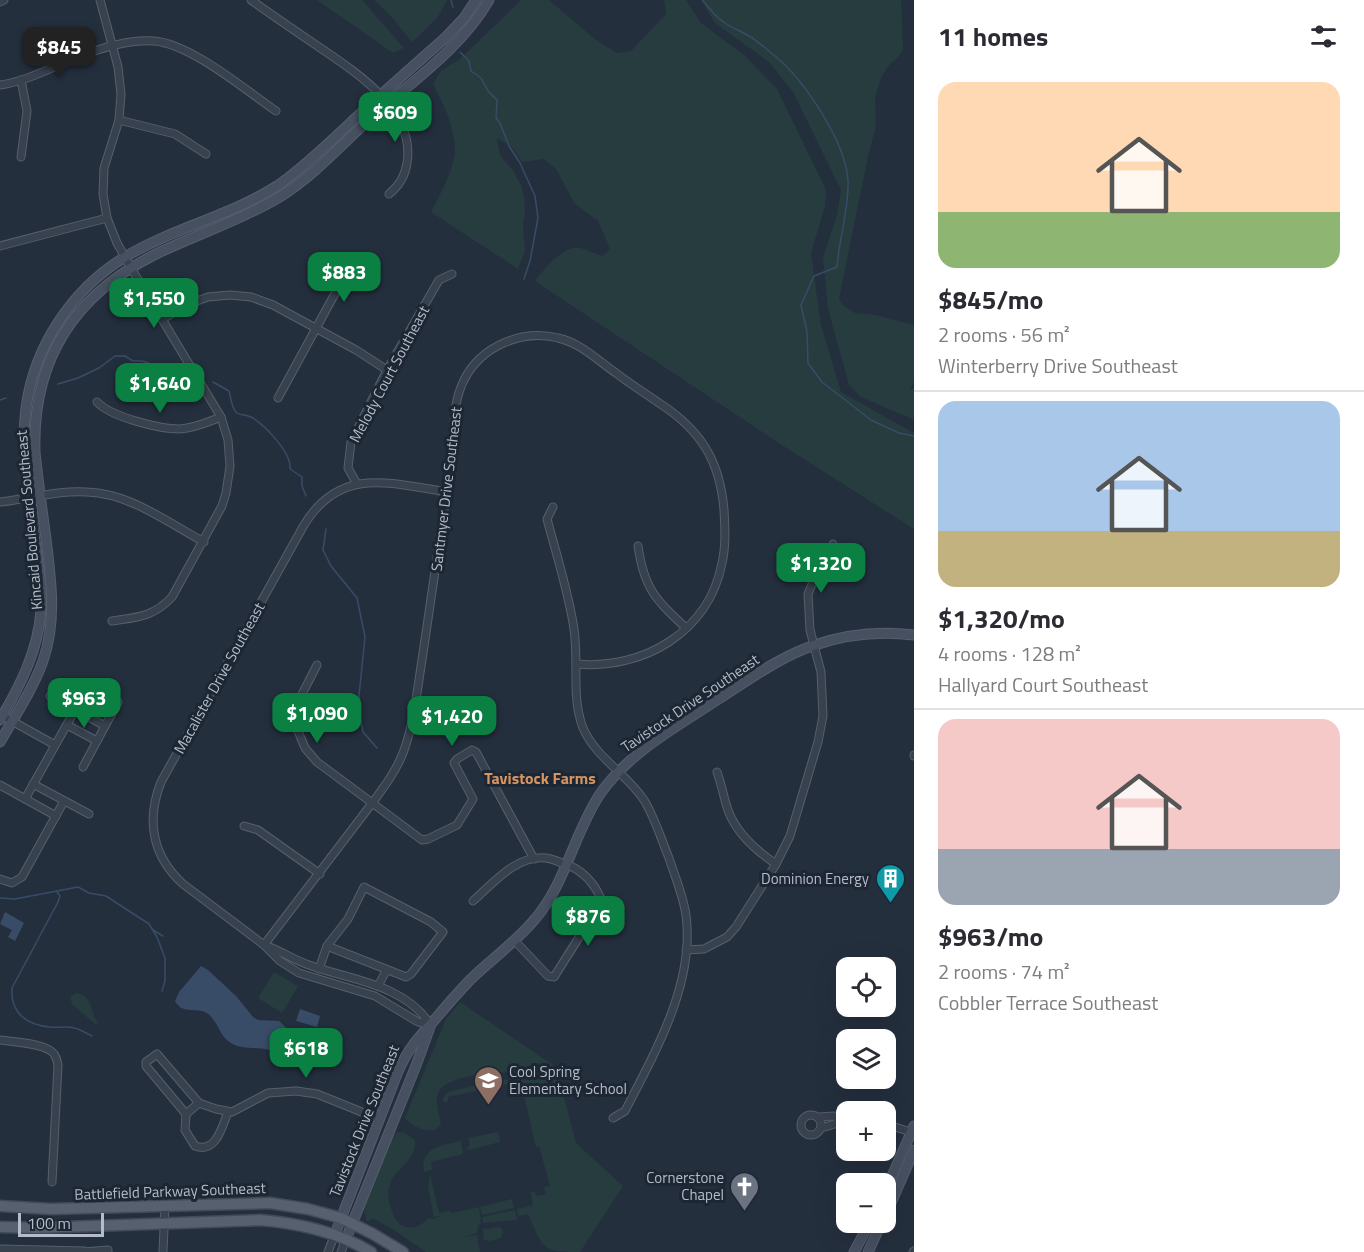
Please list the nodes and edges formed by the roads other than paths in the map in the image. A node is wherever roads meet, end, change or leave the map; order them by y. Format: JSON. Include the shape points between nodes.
{"nodes":[{"id":1,"x":100,"y":0,"type":"edge"},
{"id":2,"x":251,"y":0,"type":"edge"},
{"id":3,"x":477,"y":0,"type":"edge"},
{"id":4,"x":489,"y":0,"type":"edge"},
{"id":5,"x":113,"y":46,"type":"junction"},
{"id":6,"x":21,"y":80,"type":"junction"},
{"id":7,"x":0,"y":85,"type":"edge"},
{"id":8,"x":380,"y":96,"type":"junction"},
{"id":9,"x":387,"y":104,"type":"junction"},
{"id":10,"x":276,"y":111,"type":"dead end"},
{"id":11,"x":119,"y":120,"type":"junction"},
{"id":12,"x":206,"y":154,"type":"dead end"},
{"id":13,"x":21,"y":157,"type":"dead end"},
{"id":14,"x":389,"y":194,"type":"dead end"},
{"id":15,"x":106,"y":218,"type":"junction"},
{"id":16,"x":0,"y":246,"type":"edge"},
{"id":17,"x":125,"y":257,"type":"junction"},
{"id":18,"x":350,"y":266,"type":"dead end"},
{"id":19,"x":131,"y":268,"type":"junction"},
{"id":20,"x":452,"y":274,"type":"dead end"},
{"id":21,"x":163,"y":319,"type":"junction"},
{"id":22,"x":316,"y":328,"type":"junction"},
{"id":23,"x":387,"y":370,"type":"junction"},
{"id":24,"x":278,"y":398,"type":"dead end"},
{"id":25,"x":97,"y":402,"type":"dead end"},
{"id":26,"x":221,"y":417,"type":"junction"},
{"id":27,"x":357,"y":484,"type":"junction"},
{"id":28,"x":447,"y":492,"type":"junction"},
{"id":29,"x":40,"y":497,"type":"junction"},
{"id":30,"x":29,"y":499,"type":"junction"},
{"id":31,"x":0,"y":502,"type":"edge"},
{"id":32,"x":553,"y":507,"type":"dead end"},
{"id":33,"x":204,"y":542,"type":"junction"},
{"id":34,"x":833,"y":544,"type":"dead end"},
{"id":35,"x":638,"y":546,"type":"dead end"},
{"id":36,"x":112,"y":621,"type":"dead end"},
{"id":37,"x":686,"y":628,"type":"junction"},
{"id":38,"x":914,"y":635,"type":"edge"},
{"id":39,"x":815,"y":645,"type":"junction"},
{"id":40,"x":577,"y":664,"type":"junction"},
{"id":41,"x":317,"y":665,"type":"dead end"},
{"id":42,"x":50,"y":696,"type":"dead end"},
{"id":43,"x":118,"y":702,"type":"dead end"},
{"id":44,"x":75,"y":710,"type":"junction"},
{"id":45,"x":1,"y":718,"type":"edge"},
{"id":46,"x":12,"y":721,"type":"junction"},
{"id":47,"x":67,"y":725,"type":"junction"},
{"id":48,"x":105,"y":726,"type":"junction"},
{"id":49,"x":97,"y":741,"type":"junction"},
{"id":50,"x":0,"y":742,"type":"edge"},
{"id":51,"x":55,"y":746,"type":"junction"},
{"id":52,"x":83,"y":767,"type":"dead end"},
{"id":53,"x":619,"y":772,"type":"junction"},
{"id":54,"x":717,"y":772,"type":"dead end"},
{"id":55,"x":33,"y":784,"type":"junction"},
{"id":56,"x":0,"y":786,"type":"edge"},
{"id":57,"x":25,"y":799,"type":"junction"},
{"id":58,"x":64,"y":801,"type":"junction"},
{"id":59,"x":373,"y":802,"type":"junction"},
{"id":60,"x":88,"y":814,"type":"dead end"},
{"id":61,"x":56,"y":816,"type":"junction"},
{"id":62,"x":244,"y":826,"type":"dead end"},
{"id":63,"x":534,"y":859,"type":"junction"},
{"id":64,"x":776,"y":864,"type":"junction"},
{"id":65,"x":566,"y":865,"type":"junction"},
{"id":66,"x":320,"y":874,"type":"junction"},
{"id":67,"x":0,"y":879,"type":"edge"},
{"id":68,"x":473,"y":902,"type":"dead end"},
{"id":69,"x":514,"y":940,"type":"junction"},
{"id":70,"x":264,"y":945,"type":"junction"},
{"id":71,"x":327,"y":946,"type":"junction"},
{"id":72,"x":686,"y":950,"type":"junction"},
{"id":73,"x":319,"y":969,"type":"junction"},
{"id":74,"x":386,"y":971,"type":"junction"},
{"id":75,"x":378,"y":986,"type":"junction"},
{"id":76,"x":430,"y":1024,"type":"junction"},
{"id":77,"x":0,"y":1040,"type":"edge"},
{"id":78,"x":199,"y":1103,"type":"junction"},
{"id":79,"x":228,"y":1112,"type":"junction"},
{"id":80,"x":186,"y":1114,"type":"junction"},
{"id":81,"x":836,"y":1117,"type":"edge"},
{"id":82,"x":613,"y":1118,"type":"dead end"},
{"id":83,"x":819,"y":1118,"type":"junction"},
{"id":84,"x":379,"y":1119,"type":"junction"},
{"id":85,"x":836,"y":1123,"type":"edge"},
{"id":86,"x":896,"y":1127,"type":"edge"},
{"id":87,"x":821,"y":1128,"type":"junction"},
{"id":88,"x":913,"y":1131,"type":"edge"},
{"id":89,"x":914,"y":1150,"type":"edge"},
{"id":90,"x":894,"y":1173,"type":"edge"},
{"id":91,"x":52,"y":1182,"type":"dead end"},
{"id":92,"x":896,"y":1192,"type":"edge"},
{"id":93,"x":165,"y":1205,"type":"junction"},
{"id":94,"x":0,"y":1206,"type":"edge"},
{"id":95,"x":341,"y":1218,"type":"junction"},
{"id":96,"x":165,"y":1222,"type":"junction"},
{"id":97,"x":353,"y":1224,"type":"junction"},
{"id":98,"x":0,"y":1227,"type":"edge"},
{"id":99,"x":864,"y":1233,"type":"edge"},
{"id":100,"x":877,"y":1233,"type":"edge"},
{"id":101,"x":335,"y":1234,"type":"junction"},
{"id":102,"x":346,"y":1239,"type":"junction"},
{"id":103,"x":1,"y":1250,"type":"edge"},
{"id":104,"x":17,"y":1251,"type":"edge"},
{"id":105,"x":84,"y":1252,"type":"edge"},
{"id":106,"x":108,"y":1252,"type":"edge"},
{"id":107,"x":163,"y":1252,"type":"edge"},
{"id":108,"x":328,"y":1252,"type":"edge"},
{"id":109,"x":341,"y":1252,"type":"edge"},
{"id":110,"x":371,"y":1252,"type":"edge"},
{"id":111,"x":403,"y":1252,"type":"edge"},
{"id":112,"x":855,"y":1252,"type":"edge"},
{"id":113,"x":868,"y":1252,"type":"edge"}],
"edges":[{"from":1,"to":5,"type":"street"},
{"from":2,"to":8,"type":"street","via":[[358,74]]},
{"from":3,"to":8,"type":"street","name":"Kincaid Boulevard Southeast","via":[[444,39]]},
{"from":4,"to":9,"type":"street","name":"Kincaid Boulevard Southeast","via":[[459,40]]},
{"from":5,"to":6,"type":"street"},
{"from":5,"to":10,"type":"street","via":[[144,41],[175,45]]},
{"from":5,"to":11,"type":"street","via":[[121,80]]},
{"from":6,"to":7,"type":"street"},
{"from":6,"to":13,"type":"street","via":[[27,111]]},
{"from":8,"to":9,"type":"street"},
{"from":8,"to":17,"type":"street","name":"Kincaid Boulevard Southeast","via":[[277,185]]},
{"from":9,"to":14,"type":"street","via":[[400,122],[408,150],[404,176]]},
{"from":9,"to":19,"type":"street","name":"Kincaid Boulevard Southeast","via":[[278,198]]},
{"from":11,"to":12,"type":"street","via":[[166,130]]},
{"from":11,"to":15,"type":"street","via":[[104,168]]},
{"from":15,"to":16,"type":"street"},
{"from":15,"to":17,"type":"street"},
{"from":17,"to":19,"type":"street"},
{"from":17,"to":30,"type":"street","name":"Kincaid Boulevard Southeast","via":[[75,300],[40,355],[24,422]]},
{"from":18,"to":22,"type":"street"},
{"from":19,"to":21,"type":"street"},
{"from":19,"to":29,"type":"street","name":"Kincaid Boulevard Southeast","via":[[84,306],[48,362],[34,430]]},
{"from":20,"to":23,"type":"street","name":"Melody Court Southeast","via":[[439,280]]},
{"from":21,"to":22,"type":"street","via":[[197,301],[230,295],[262,300]]},
{"from":21,"to":26,"type":"street"},
{"from":22,"to":23,"type":"street"},
{"from":22,"to":24,"type":"street"},
{"from":23,"to":27,"type":"street","name":"Melody Court Southeast","via":[[351,442],[348,468]]},
{"from":25,"to":26,"type":"street","via":[[105,410],[170,429],[192,427]]},
{"from":26,"to":33,"type":"street","via":[[230,453],[229,480],[222,506]]},
{"from":27,"to":28,"type":"street","name":"Macalister Drive Southeast","via":[[379,482]]},
{"from":27,"to":70,"type":"street","name":"Macalister Drive Southeast","via":[[324,501],[304,525],[161,782],[154,805],[154,834],[168,868],[183,884]]},
{"from":28,"to":37,"type":"street","name":"Santmyer Drive Southeast","via":[[456,401],[476,364],[497,346],[526,336],[559,338],[580,346],[683,420],[699,437],[716,469],[723,500],[722,564],[708,600]]},
{"from":28,"to":59,"type":"street","name":"Santmyer Drive Southeast","via":[[410,731],[396,768]]},
{"from":29,"to":30,"type":"street"},
{"from":29,"to":33,"type":"street","via":[[75,492],[112,495]]},
{"from":29,"to":46,"type":"street","name":"Kincaid Boulevard Southeast","via":[[53,613],[44,659]]},
{"from":30,"to":31,"type":"street"},
{"from":30,"to":45,"type":"street","name":"Kincaid Boulevard Southeast","via":[[41,587],[40,622],[32,658]]},
{"from":32,"to":40,"type":"street","via":[[547,519],[574,628]]},
{"from":33,"to":36,"type":"street","via":[[166,603],[148,615]]},
{"from":34,"to":39,"type":"street","via":[[808,594]]},
{"from":35,"to":37,"type":"street","via":[[652,594]]},
{"from":37,"to":40,"type":"street","name":"Santmyer Drive Southeast","via":[[668,644],[642,657],[596,666]]},
{"from":38,"to":39,"type":"street","name":"Tavistock Drive Southeast","via":[[874,633]]},
{"from":39,"to":53,"type":"street","name":"Tavistock Drive Southeast","via":[[750,679],[649,745]]},
{"from":39,"to":64,"type":"street","via":[[823,716],[790,836]]},
{"from":40,"to":53,"type":"street","via":[[576,706],[580,720],[588,740]]},
{"from":41,"to":59,"type":"street","via":[[298,704],[301,740],[316,762]]},
{"from":42,"to":44,"type":"street"},
{"from":43,"to":48,"type":"street"},
{"from":44,"to":47,"type":"street"},
{"from":44,"to":48,"type":"street"},
{"from":45,"to":46,"type":"street"},
{"from":46,"to":50,"type":"street","name":"Kincaid Boulevard Southeast"},
{"from":46,"to":51,"type":"street"},
{"from":47,"to":49,"type":"street"},
{"from":47,"to":51,"type":"street"},
{"from":48,"to":49,"type":"street"},
{"from":49,"to":52,"type":"street"},
{"from":51,"to":55,"type":"street"},
{"from":53,"to":65,"type":"street","name":"Tavistock Drive Southeast","via":[[591,809]]},
{"from":53,"to":72,"type":"street","via":[[644,800],[659,832],[682,897]]},
{"from":54,"to":64,"type":"street","via":[[738,829],[756,850]]},
{"from":55,"to":57,"type":"street"},
{"from":55,"to":58,"type":"street"},
{"from":56,"to":57,"type":"street"},
{"from":57,"to":61,"type":"street"},
{"from":58,"to":60,"type":"street"},
{"from":58,"to":61,"type":"street"},
{"from":59,"to":63,"type":"street","via":[[422,840],[457,825],[473,799],[454,763],[472,750]]},
{"from":59,"to":66,"type":"street","name":"Santmyer Drive Southeast"},
{"from":61,"to":67,"type":"street","via":[[20,880],[12,884]]},
{"from":62,"to":66,"type":"street","via":[[258,830]]},
{"from":63,"to":65,"type":"street","via":[[543,857]]},
{"from":63,"to":68,"type":"street","via":[[517,864]]},
{"from":64,"to":72,"type":"street","via":[[727,937],[704,949]]},
{"from":65,"to":69,"type":"street","name":"Tavistock Drive Southeast","via":[[547,903]]},
{"from":65,"to":69,"type":"street","via":[[586,875],[602,901],[554,977],[548,976]]},
{"from":66,"to":70,"type":"street","name":"Santmyer Drive Southeast"},
{"from":69,"to":76,"type":"street","name":"Tavistock Drive Southeast"},
{"from":70,"to":73,"type":"street","name":"Macalister Drive Southeast"},
{"from":70,"to":76,"type":"street","name":"Macalister Drive Southeast","via":[[299,973],[375,996],[418,1022]]},
{"from":71,"to":73,"type":"street"},
{"from":71,"to":74,"type":"street"},
{"from":71,"to":74,"type":"street","via":[[348,919],[364,887],[443,932],[409,976]]},
{"from":72,"to":82,"type":"street","via":[[674,1008],[665,1030],[625,1111]]},
{"from":73,"to":75,"type":"street","name":"Macalister Drive Southeast"},
{"from":74,"to":75,"type":"street"},
{"from":75,"to":76,"type":"street","name":"Macalister Drive Southeast","via":[[424,1014]]},
{"from":76,"to":84,"type":"street","name":"Tavistock Drive Southeast","via":[[408,1050]]},
{"from":76,"to":97,"type":"street","name":"Tavistock Drive Southeast"},
{"from":77,"to":91,"type":"street","via":[[45,1047],[56,1056]]},
{"from":78,"to":79,"type":"street"},
{"from":78,"to":80,"type":"street"},
{"from":78,"to":80,"type":"street","via":[[157,1054],[146,1062]]},
{"from":79,"to":80,"type":"street","via":[[215,1142],[204,1148],[190,1140],[185,1130]]},
{"from":79,"to":84,"type":"street","via":[[268,1093],[289,1090],[317,1094]]},
{"from":81,"to":83,"type":"street"},
{"from":83,"to":87,"type":"street"},
{"from":83,"to":87,"type":"street","via":[[806,1115],[801,1126],[810,1135]]},
{"from":84,"to":95,"type":"street","name":"Tavistock Drive Southeast"},
{"from":85,"to":87,"type":"street"},
{"from":86,"to":88,"type":"street"},
{"from":88,"to":90,"type":"street"},
{"from":89,"to":92,"type":"street"},
{"from":93,"to":94,"type":"main road","name":"Battlefield Parkway Southeast","via":[[51,1209]]},
{"from":93,"to":95,"type":"main road","name":"Battlefield Parkway Southeast","via":[[270,1203]]},
{"from":93,"to":96,"type":"street"},
{"from":95,"to":97,"type":"main road","name":"Battlefield Parkway Southeast"},
{"from":95,"to":101,"type":"street","name":"Tavistock Drive Southeast"},
{"from":96,"to":98,"type":"main road","name":"Battlefield Parkway Southeast"},
{"from":96,"to":101,"type":"main road","name":"Battlefield Parkway Southeast","via":[[260,1220]]},
{"from":96,"to":107,"type":"street"},
{"from":97,"to":102,"type":"street","name":"Tavistock Drive Southeast"},
{"from":97,"to":111,"type":"main road","name":"Battlefield Parkway Southeast"},
{"from":99,"to":112,"type":"street"},
{"from":100,"to":113,"type":"street"},
{"from":101,"to":102,"type":"main road","name":"Battlefield Parkway Southeast"},
{"from":101,"to":108,"type":"street"},
{"from":102,"to":109,"type":"street"},
{"from":102,"to":110,"type":"main road","name":"Battlefield Parkway Southeast"},
{"from":103,"to":104,"type":"street"},
{"from":104,"to":105,"type":"street"},
{"from":105,"to":106,"type":"street"}]}
